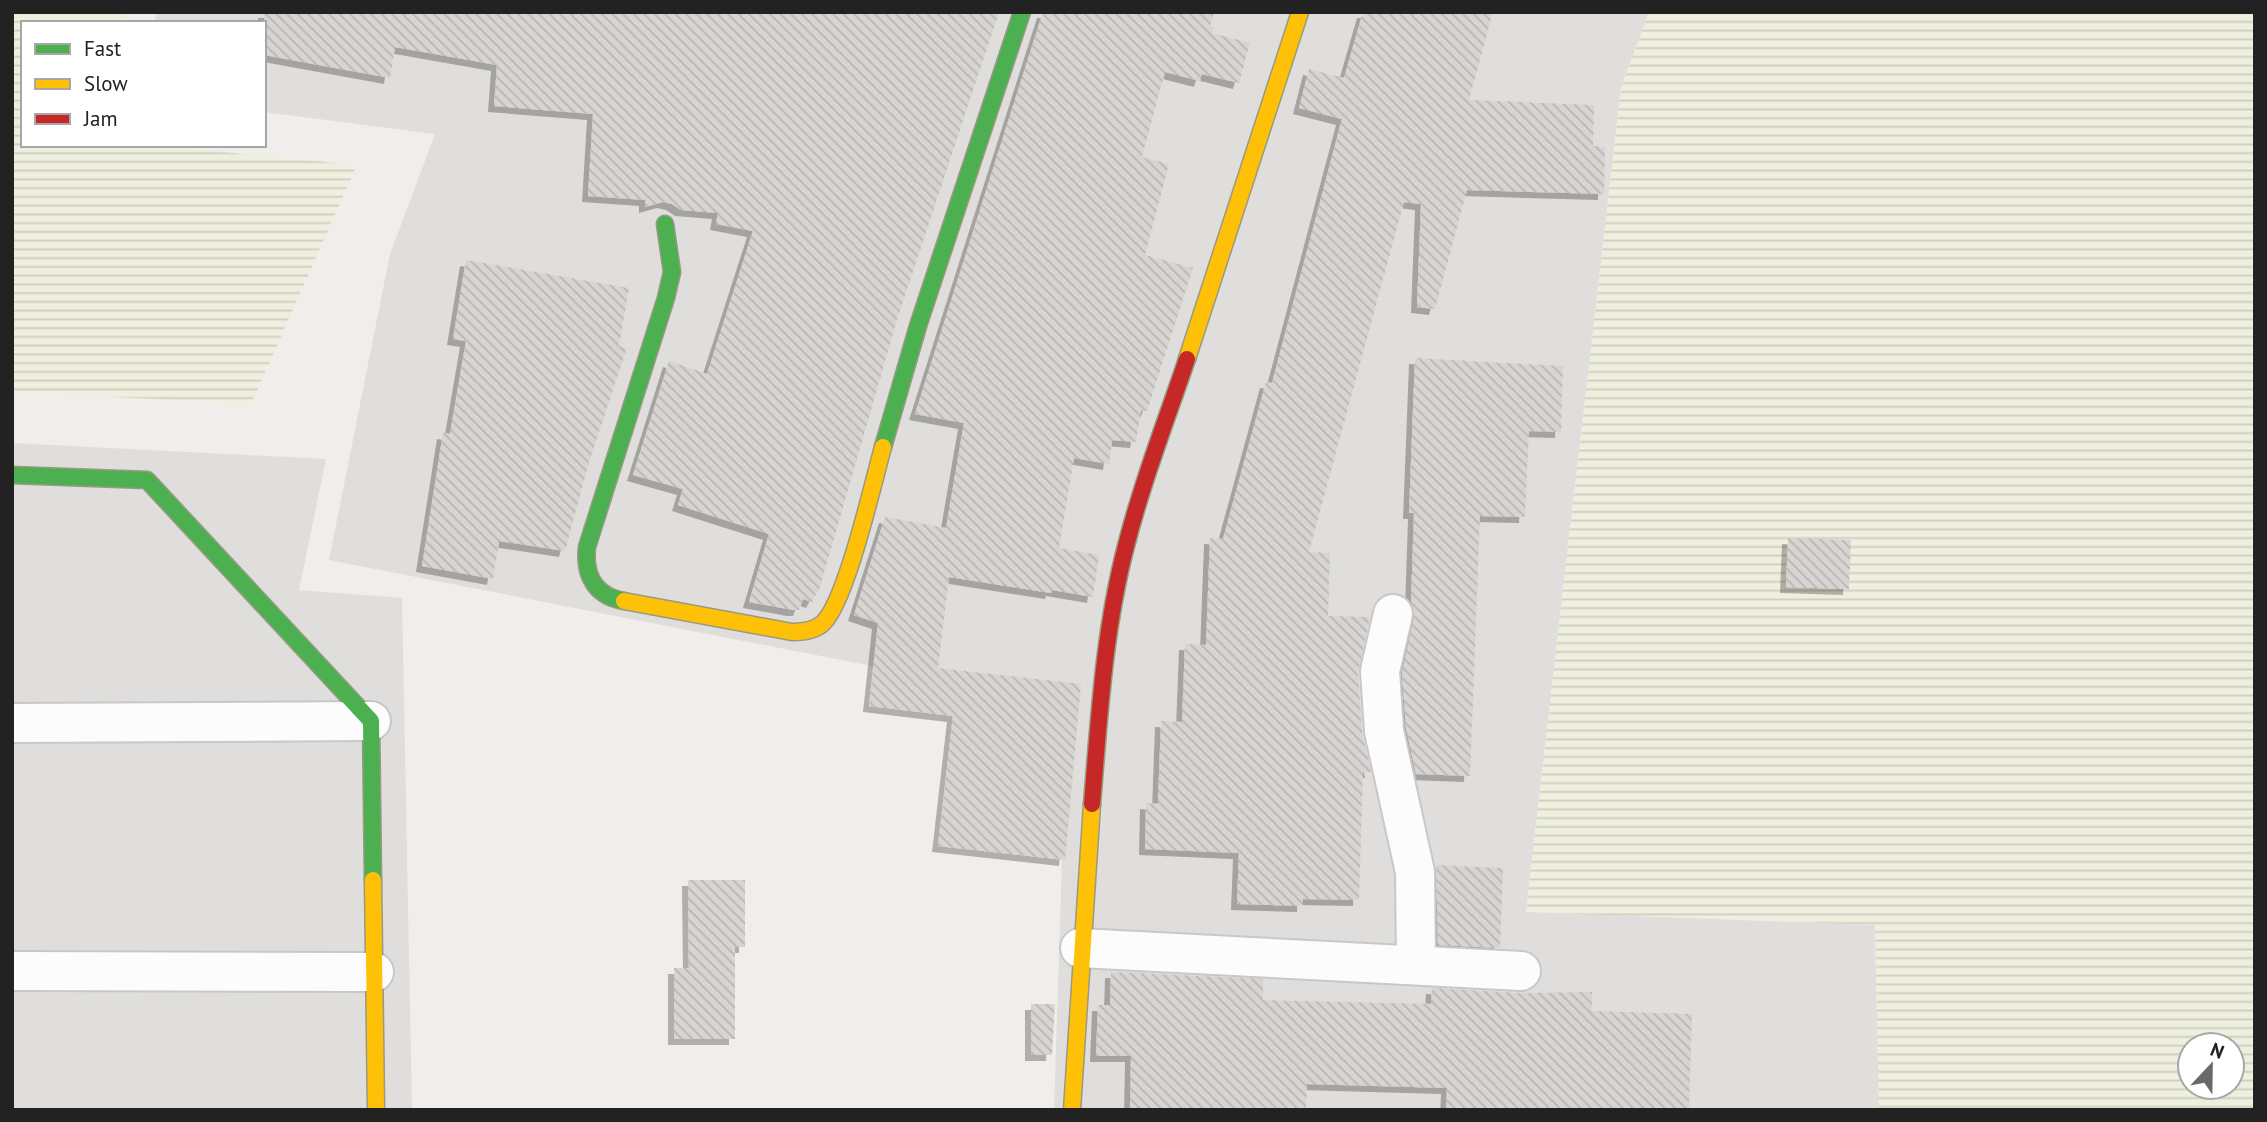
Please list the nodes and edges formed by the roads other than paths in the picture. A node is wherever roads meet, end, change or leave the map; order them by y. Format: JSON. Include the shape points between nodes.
{"nodes":[{"id":1,"x":1022,"y":12,"type":"edge"},
{"id":2,"x":1300,"y":12,"type":"edge"},
{"id":3,"x":665,"y":224,"type":"dead end"},
{"id":4,"x":12,"y":475,"type":"edge"},
{"id":5,"x":1393,"y":614,"type":"dead end"},
{"id":6,"x":371,"y":721,"type":"junction"},
{"id":7,"x":12,"y":723,"type":"edge"},
{"id":8,"x":1080,"y":948,"type":"junction"},
{"id":9,"x":1416,"y":965,"type":"junction"},
{"id":10,"x":12,"y":971,"type":"edge"},
{"id":11,"x":1521,"y":971,"type":"dead end"},
{"id":12,"x":374,"y":972,"type":"junction"},
{"id":13,"x":376,"y":1110,"type":"edge"},
{"id":14,"x":1072,"y":1110,"type":"edge"}],
"edges":[{"from":1,"to":3,"type":"street","via":[[918,326],[840,595],[822,626],[811,632],[616,600],[592,586],[584,569],[587,547],[666,298],[672,272]]},
{"from":2,"to":8,"type":"street","via":[[1126,545],[1105,655]]},
{"from":4,"to":6,"type":"street","via":[[146,480]]},
{"from":5,"to":9,"type":"street","via":[[1380,671],[1384,731],[1415,872]]},
{"from":6,"to":7,"type":"street"},
{"from":6,"to":12,"type":"street"},
{"from":8,"to":9,"type":"street"},
{"from":8,"to":14,"type":"street"},
{"from":9,"to":11,"type":"street"},
{"from":10,"to":12,"type":"street"},
{"from":12,"to":13,"type":"street"}]}
